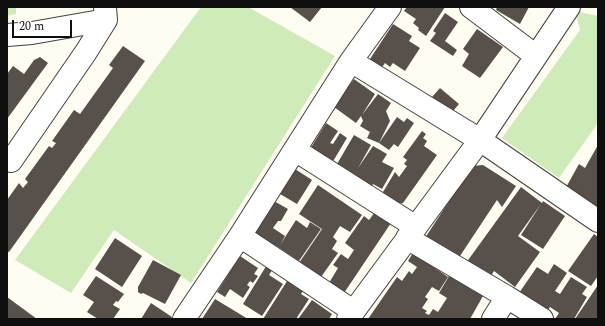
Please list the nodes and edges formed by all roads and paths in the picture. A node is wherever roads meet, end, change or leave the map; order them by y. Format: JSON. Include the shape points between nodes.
{"nodes":[{"id":1,"x":390,"y":7,"type":"edge"},
{"id":2,"x":472,"y":7,"type":"edge"},
{"id":3,"x":569,"y":7,"type":"edge"},
{"id":4,"x":106,"y":13,"type":"edge"},
{"id":5,"x":7,"y":35,"type":"edge"},
{"id":6,"x":536,"y":56,"type":"junction"},
{"id":7,"x":351,"y":61,"type":"junction"},
{"id":8,"x":480,"y":140,"type":"junction"},
{"id":9,"x":295,"y":150,"type":"junction"},
{"id":10,"x":11,"y":162,"type":"dead end"},
{"id":11,"x":598,"y":220,"type":"edge"},
{"id":12,"x":412,"y":232,"type":"junction"},
{"id":13,"x":240,"y":236,"type":"junction"},
{"id":14,"x":507,"y":297,"type":"junction"},
{"id":15,"x":350,"y":315,"type":"edge"},
{"id":16,"x":184,"y":319,"type":"edge"},
{"id":17,"x":493,"y":319,"type":"edge"},
{"id":18,"x":542,"y":319,"type":"edge"}],
"edges":[{"from":1,"to":7,"type":"street"},
{"from":2,"to":6,"type":"street"},
{"from":3,"to":6,"type":"street"},
{"from":4,"to":5,"type":"street","via":[[32,33]]},
{"from":4,"to":10,"type":"street","via":[[86,52]]},
{"from":6,"to":8,"type":"street"},
{"from":7,"to":8,"type":"street"},
{"from":7,"to":9,"type":"street"},
{"from":8,"to":11,"type":"street"},
{"from":8,"to":12,"type":"street"},
{"from":9,"to":12,"type":"street"},
{"from":9,"to":13,"type":"street"},
{"from":12,"to":14,"type":"street"},
{"from":12,"to":15,"type":"street"},
{"from":13,"to":15,"type":"street"},
{"from":13,"to":16,"type":"street"},
{"from":14,"to":17,"type":"street"},
{"from":14,"to":18,"type":"street"}]}
